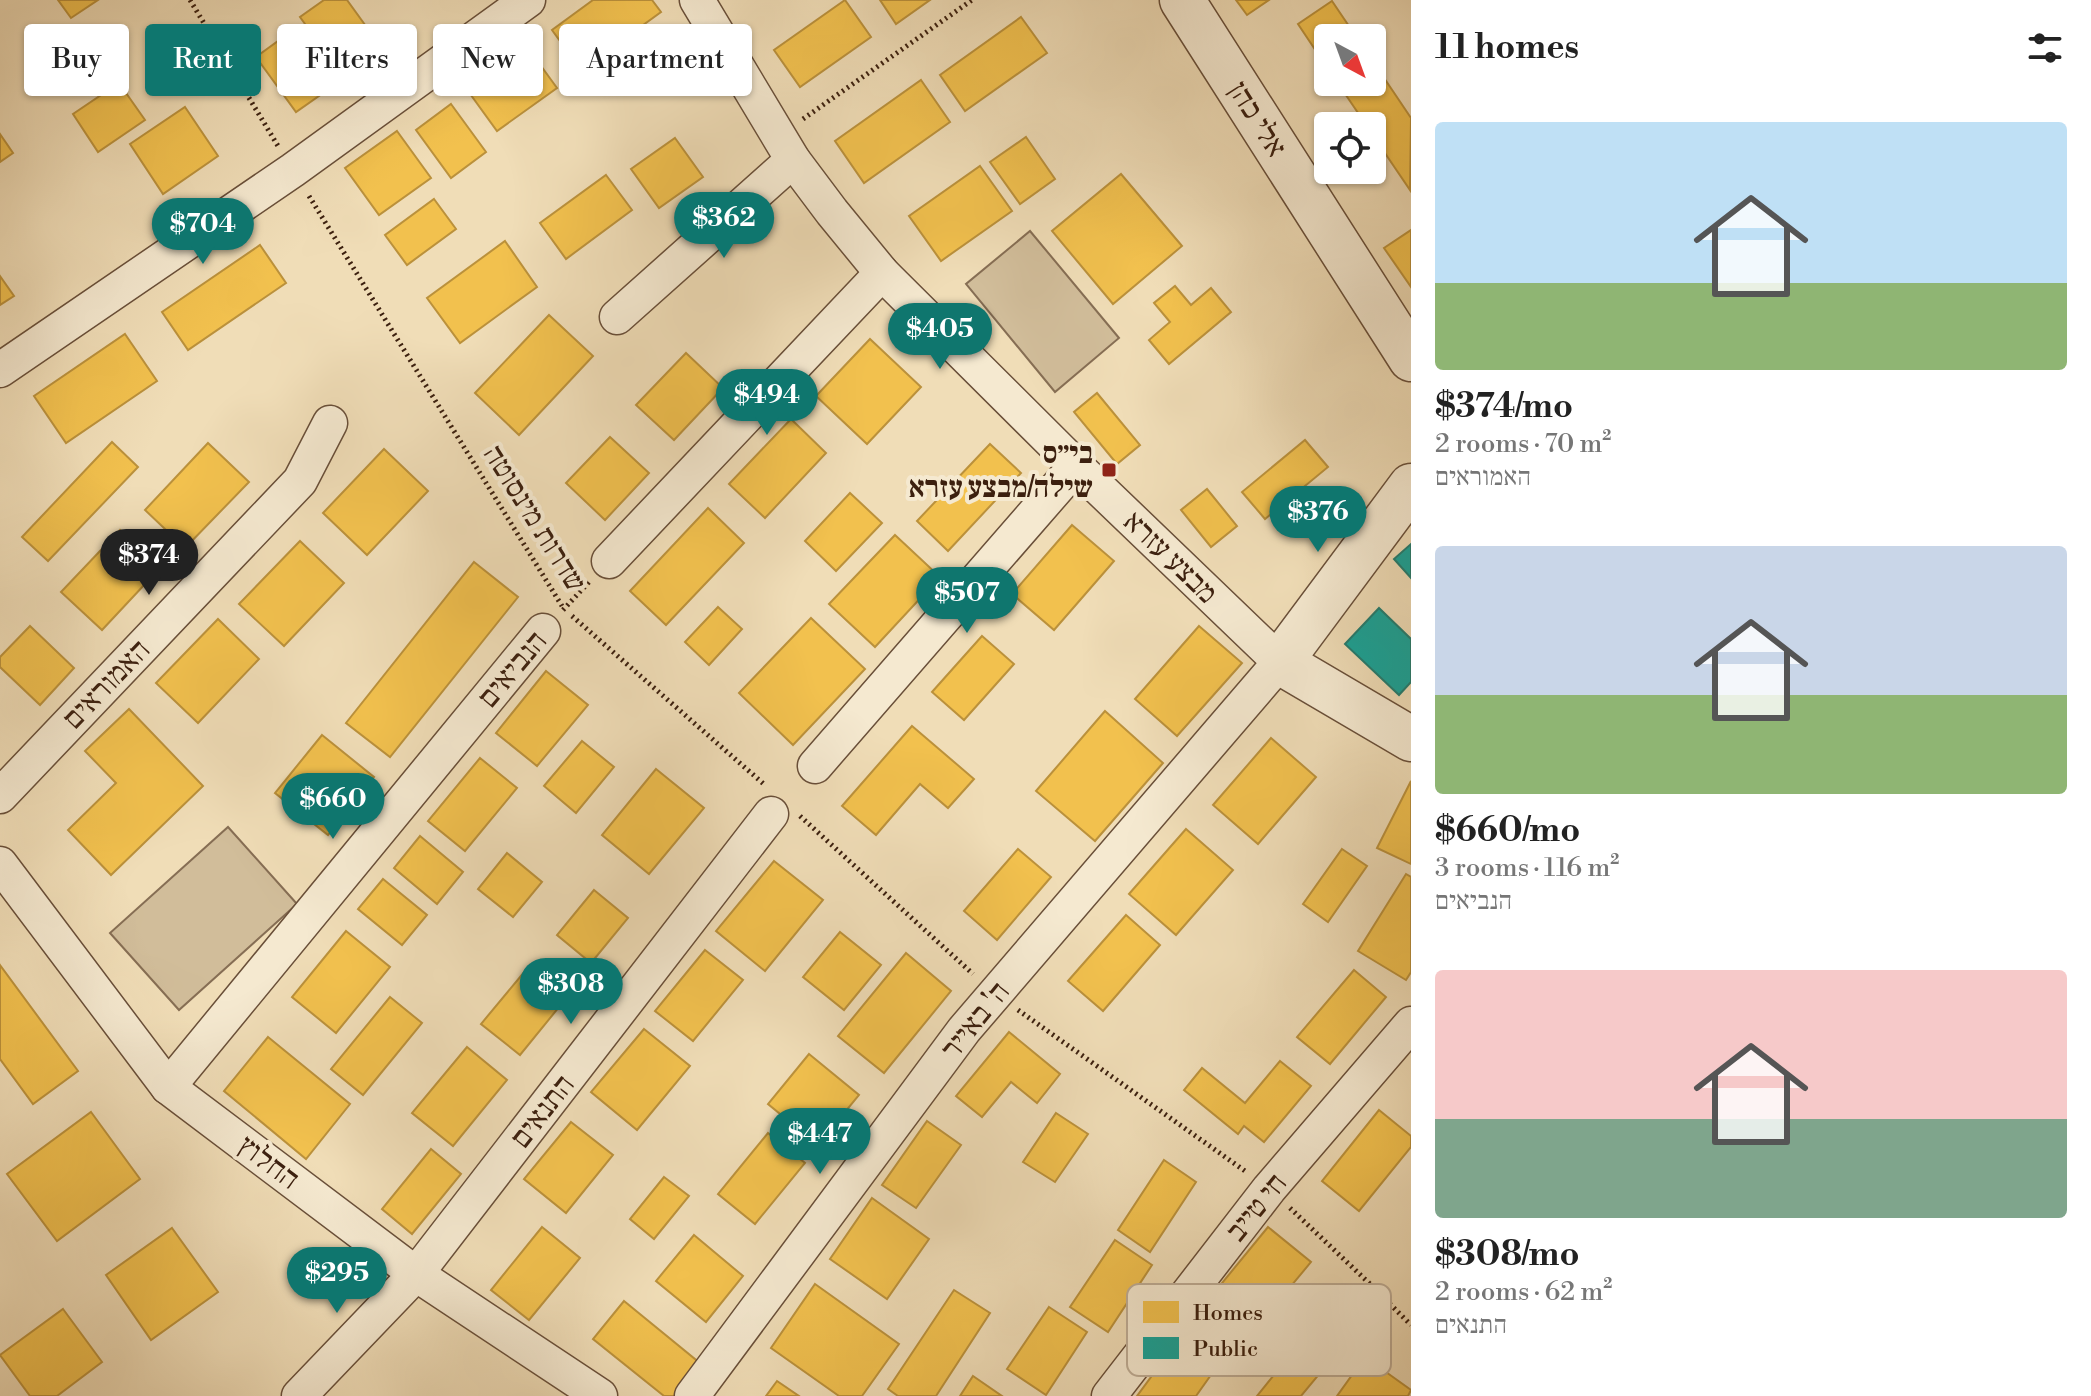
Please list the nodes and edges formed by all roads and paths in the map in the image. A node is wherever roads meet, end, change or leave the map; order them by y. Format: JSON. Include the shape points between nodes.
{"nodes":[{"id":1,"x":190,"y":0,"type":"edge"},
{"id":2,"x":528,"y":0,"type":"edge"},
{"id":3,"x":697,"y":0,"type":"edge"},
{"id":4,"x":972,"y":0,"type":"edge"},
{"id":5,"x":1182,"y":0,"type":"edge"},
{"id":6,"x":785,"y":148,"type":"junction"},
{"id":7,"x":293,"y":170,"type":"junction"},
{"id":8,"x":882,"y":273,"type":"junction"},
{"id":9,"x":617,"y":317,"type":"dead end"},
{"id":10,"x":1411,"y":359,"type":"edge"},
{"id":11,"x":0,"y":370,"type":"edge"},
{"id":12,"x":330,"y":423,"type":"dead end"},
{"id":13,"x":1076,"y":466,"type":"junction"},
{"id":14,"x":1411,"y":486,"type":"edge"},
{"id":15,"x":609,"y":561,"type":"joint"},
{"id":16,"x":553,"y":620,"type":"junction"},
{"id":17,"x":1280,"y":662,"type":"junction"},
{"id":18,"x":1411,"y":739,"type":"edge"},
{"id":19,"x":815,"y":766,"type":"dead end"},
{"id":20,"x":0,"y":796,"type":"edge"},
{"id":21,"x":779,"y":806,"type":"junction"},
{"id":22,"x":0,"y":864,"type":"edge"},
{"id":23,"x":995,"y":993,"type":"junction"},
{"id":24,"x":1411,"y":1024,"type":"edge"},
{"id":25,"x":168,"y":1087,"type":"junction"},
{"id":26,"x":1269,"y":1189,"type":"junction"},
{"id":27,"x":416,"y":1274,"type":"junction"},
{"id":28,"x":1196,"y":1284,"type":"edge"},
{"id":29,"x":1370,"y":1284,"type":"edge"},
{"id":30,"x":1391,"y":1305,"type":"edge"},
{"id":31,"x":1411,"y":1325,"type":"edge"},
{"id":32,"x":1127,"y":1373,"type":"edge"},
{"id":33,"x":299,"y":1396,"type":"edge"},
{"id":34,"x":600,"y":1396,"type":"edge"},
{"id":35,"x":692,"y":1396,"type":"edge"},
{"id":36,"x":1109,"y":1396,"type":"edge"}],
"edges":[{"from":1,"to":7,"type":"path","name":"שדרות מינסוטה"},
{"from":2,"to":7,"type":"street"},
{"from":3,"to":6,"type":"street","name":"מבצע עזרא"},
{"from":4,"to":6,"type":"path"},
{"from":5,"to":10,"type":"street","name":"אלי כהן"},
{"from":6,"to":8,"type":"street","name":"מבצע עזרא"},
{"from":6,"to":9,"type":"street"},
{"from":7,"to":11,"type":"street"},
{"from":7,"to":16,"type":"path","name":"שדרות מינסוטה"},
{"from":8,"to":13,"type":"street","name":"מבצע עזרא"},
{"from":8,"to":15,"type":"street"},
{"from":12,"to":20,"type":"street","name":"האמוראים","via":[[300,481]]},
{"from":13,"to":17,"type":"street","name":"מבצע עזרא"},
{"from":13,"to":19,"type":"street"},
{"from":14,"to":17,"type":"street"},
{"from":15,"to":16,"type":"path","name":"הנביאים"},
{"from":16,"to":21,"type":"path","name":"שדרות מינסוטה"},
{"from":16,"to":25,"type":"street","name":"הנביאים"},
{"from":17,"to":18,"type":"street","name":"מבצע עזרא"},
{"from":17,"to":23,"type":"street","name":"ה' באייר"},
{"from":21,"to":23,"type":"path","name":"שדרות מינסוטה"},
{"from":21,"to":27,"type":"street","name":"התנאים"},
{"from":22,"to":25,"type":"street","name":"החלוץ"},
{"from":23,"to":26,"type":"path","name":"שדרות מינסוטה"},
{"from":23,"to":35,"type":"street","name":"ה' באייר"},
{"from":24,"to":26,"type":"street","name":"חי טייב"},
{"from":25,"to":27,"type":"street","name":"החלוץ"},
{"from":26,"to":28,"type":"street","name":"חי טייב"},
{"from":26,"to":29,"type":"path","name":"שדרות מינסוטה"},
{"from":27,"to":33,"type":"street","name":"התנאים"},
{"from":27,"to":34,"type":"street","name":"החלוץ"},
{"from":30,"to":31,"type":"path","name":"שדרות מינסוטה"},
{"from":32,"to":36,"type":"street","name":"חי טייב"}]}
